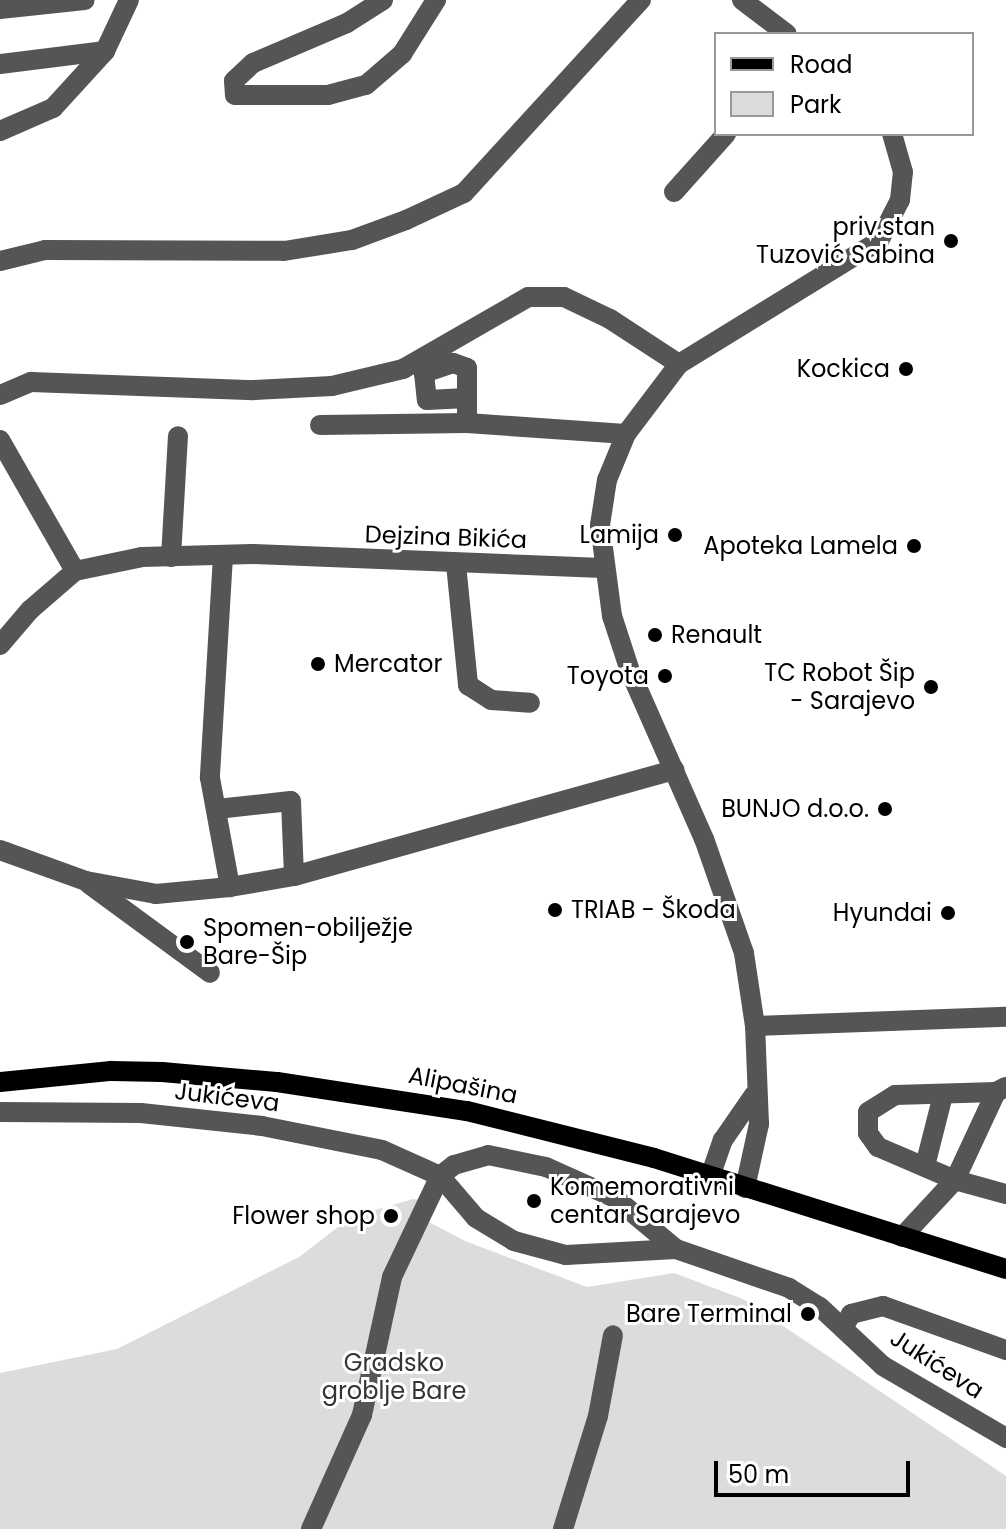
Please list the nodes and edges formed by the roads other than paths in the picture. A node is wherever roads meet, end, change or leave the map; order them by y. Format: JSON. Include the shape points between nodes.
{"nodes":[{"id":1,"x":85,"y":0,"type":"edge"},
{"id":2,"x":129,"y":0,"type":"edge"},
{"id":3,"x":383,"y":0,"type":"edge"},
{"id":4,"x":436,"y":0,"type":"edge"},
{"id":5,"x":641,"y":0,"type":"edge"},
{"id":6,"x":742,"y":0,"type":"edge"},
{"id":7,"x":0,"y":9,"type":"edge"},
{"id":8,"x":784,"y":32,"type":"edge"},
{"id":9,"x":105,"y":51,"type":"junction"},
{"id":10,"x":0,"y":64,"type":"edge"},
{"id":11,"x":0,"y":131,"type":"edge"},
{"id":12,"x":724,"y":136,"type":"edge"},
{"id":13,"x":893,"y":136,"type":"edge"},
{"id":14,"x":674,"y":192,"type":"dead end"},
{"id":15,"x":0,"y":261,"type":"edge"},
{"id":16,"x":679,"y":364,"type":"junction"},
{"id":17,"x":0,"y":395,"type":"edge"},
{"id":18,"x":467,"y":398,"type":"dead end"},
{"id":19,"x":467,"y":423,"type":"junction"},
{"id":20,"x":320,"y":425,"type":"dead end"},
{"id":21,"x":626,"y":434,"type":"junction"},
{"id":22,"x":178,"y":436,"type":"dead end"},
{"id":23,"x":0,"y":440,"type":"edge"},
{"id":24,"x":223,"y":556,"type":"junction"},
{"id":25,"x":171,"y":557,"type":"junction"},
{"id":26,"x":456,"y":564,"type":"junction"},
{"id":27,"x":603,"y":568,"type":"junction"},
{"id":28,"x":75,"y":571,"type":"junction"},
{"id":29,"x":0,"y":645,"type":"edge"},
{"id":30,"x":530,"y":703,"type":"dead end"},
{"id":31,"x":674,"y":770,"type":"junction"},
{"id":32,"x":217,"y":809,"type":"junction"},
{"id":33,"x":0,"y":850,"type":"edge"},
{"id":34,"x":294,"y":876,"type":"junction"},
{"id":35,"x":86,"y":881,"type":"junction"},
{"id":36,"x":230,"y":887,"type":"junction"},
{"id":37,"x":210,"y":973,"type":"dead end"},
{"id":38,"x":1006,"y":1017,"type":"edge"},
{"id":39,"x":755,"y":1026,"type":"junction"},
{"id":40,"x":0,"y":1082,"type":"edge"},
{"id":41,"x":1003,"y":1093,"type":"edge"},
{"id":42,"x":754,"y":1095,"type":"junction"},
{"id":43,"x":943,"y":1095,"type":"junction"},
{"id":44,"x":0,"y":1112,"type":"edge"},
{"id":45,"x":925,"y":1166,"type":"junction"},
{"id":46,"x":440,"y":1176,"type":"junction"},
{"id":47,"x":710,"y":1177,"type":"junction"},
{"id":48,"x":955,"y":1180,"type":"junction"},
{"id":49,"x":745,"y":1188,"type":"junction"},
{"id":50,"x":1006,"y":1194,"type":"edge"},
{"id":51,"x":902,"y":1237,"type":"junction"},
{"id":52,"x":676,"y":1249,"type":"junction"},
{"id":53,"x":1006,"y":1269,"type":"edge"},
{"id":54,"x":843,"y":1328,"type":"junction"},
{"id":55,"x":613,"y":1335,"type":"dead end"},
{"id":56,"x":1006,"y":1350,"type":"edge"},
{"id":57,"x":1006,"y":1438,"type":"edge"},
{"id":58,"x":311,"y":1529,"type":"edge"},
{"id":59,"x":563,"y":1529,"type":"edge"}],
"edges":[{"from":1,"to":7,"type":"street"},
{"from":2,"to":9,"type":"street"},
{"from":3,"to":4,"type":"street","via":[[347,23],[253,63],[234,81],[235,95],[328,95],[366,85],[402,54]]},
{"from":5,"to":15,"type":"street","via":[[464,193],[406,220],[352,240],[284,251],[45,250]]},
{"from":6,"to":8,"type":"street"},
{"from":9,"to":10,"type":"street"},
{"from":9,"to":11,"type":"street","via":[[53,108]]},
{"from":12,"to":14,"type":"street"},
{"from":13,"to":16,"type":"street","via":[[903,172],[900,200],[879,241]]},
{"from":16,"to":17,"type":"street","via":[[610,319],[564,297],[528,297],[403,369],[332,386],[254,390],[31,382]]},
{"from":16,"to":21,"type":"street"},
{"from":18,"to":19,"type":"street"},
{"from":19,"to":20,"type":"street"},
{"from":19,"to":21,"type":"street"},
{"from":21,"to":27,"type":"street","via":[[607,480],[600,525]]},
{"from":22,"to":25,"type":"street"},
{"from":23,"to":28,"type":"street"},
{"from":24,"to":25,"type":"street","name":"Dejzina Bikića"},
{"from":24,"to":26,"type":"street","name":"Dejzina Bikića"},
{"from":24,"to":32,"type":"street","via":[[211,748]]},
{"from":25,"to":28,"type":"street","name":"Dejzina Bikića"},
{"from":26,"to":27,"type":"street","name":"Dejzina Bikića"},
{"from":26,"to":30,"type":"street","via":[[468,685],[491,700]]},
{"from":27,"to":31,"type":"street","via":[[630,671]]},
{"from":28,"to":29,"type":"street"},
{"from":31,"to":34,"type":"street"},
{"from":31,"to":39,"type":"street","via":[[744,953]]},
{"from":32,"to":34,"type":"street","via":[[291,801]]},
{"from":32,"to":36,"type":"street"},
{"from":33,"to":35,"type":"street"},
{"from":34,"to":36,"type":"street"},
{"from":35,"to":36,"type":"street","via":[[156,894]]},
{"from":35,"to":37,"type":"street"},
{"from":38,"to":39,"type":"street"},
{"from":39,"to":42,"type":"street"},
{"from":40,"to":47,"type":"main road","name":"Alipašina","via":[[111,1071],[277,1082],[550,1128]]},
{"from":41,"to":43,"type":"street"},
{"from":41,"to":48,"type":"street"},
{"from":42,"to":47,"type":"street","via":[[723,1140]]},
{"from":42,"to":49,"type":"street","via":[[759,1124]]},
{"from":43,"to":45,"type":"street"},
{"from":43,"to":45,"type":"street","via":[[895,1095],[868,1112],[868,1133],[878,1147]]},
{"from":44,"to":46,"type":"street","name":"Jukićeva","via":[[141,1113],[262,1126],[382,1150]]},
{"from":45,"to":48,"type":"street"},
{"from":46,"to":52,"type":"street","name":"Jukićeva","via":[[476,1218],[535,1248],[566,1255]]},
{"from":46,"to":52,"type":"street","name":"Jukićeva","via":[[469,1157],[488,1155],[546,1167],[615,1198]]},
{"from":46,"to":58,"type":"street","via":[[392,1277],[362,1415]]},
{"from":47,"to":49,"type":"main road","name":"Alipašina"},
{"from":48,"to":50,"type":"street"},
{"from":48,"to":51,"type":"street"},
{"from":49,"to":51,"type":"main road","name":"Alipašina"},
{"from":51,"to":53,"type":"main road","name":"Alipašina"},
{"from":52,"to":54,"type":"street","name":"Jukićeva","via":[[789,1288]]},
{"from":54,"to":56,"type":"street","name":"Jukićeva","via":[[851,1314],[883,1306]]},
{"from":54,"to":57,"type":"street","name":"Jukićeva","via":[[883,1366]]},
{"from":55,"to":59,"type":"street","via":[[598,1416]]}]}
